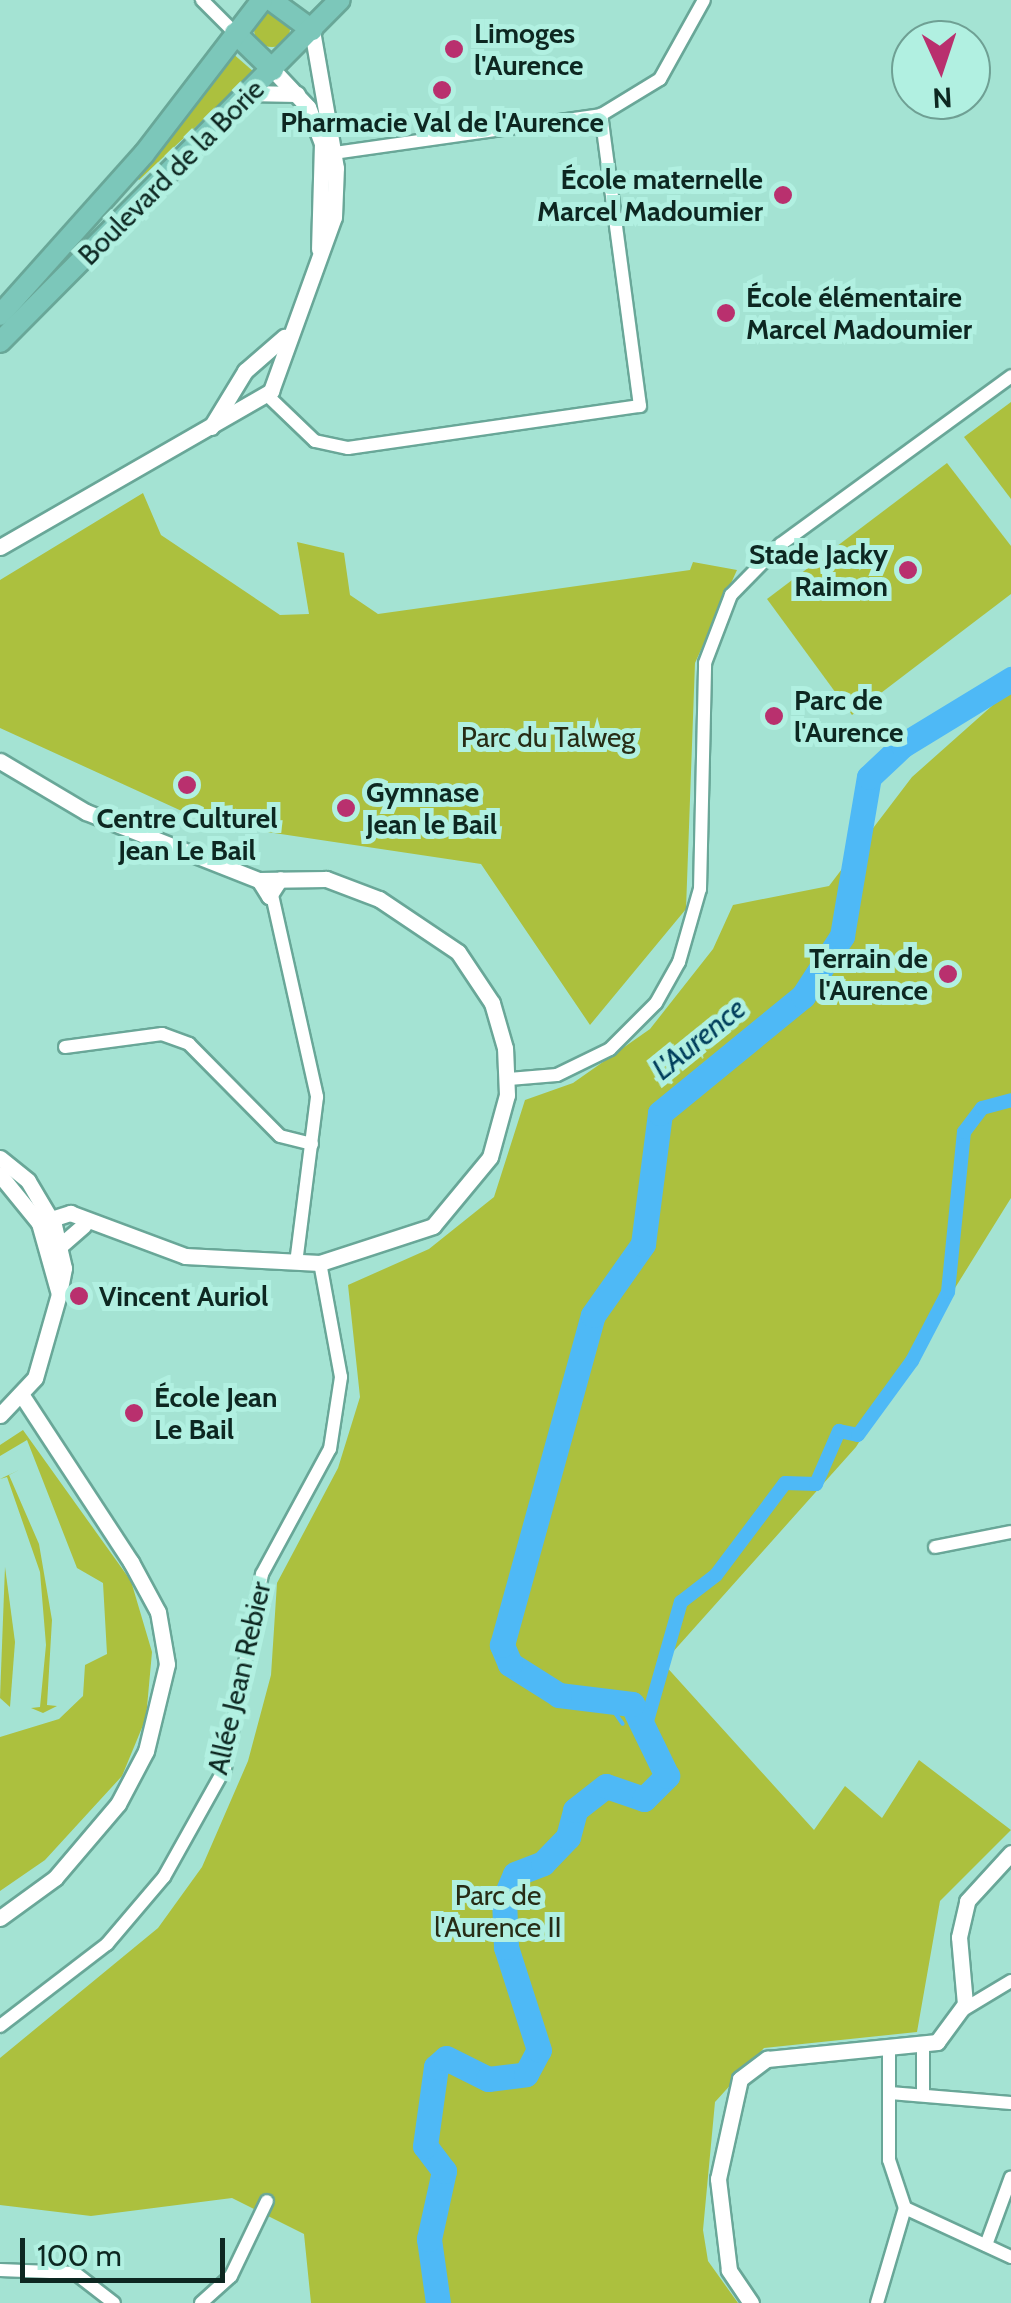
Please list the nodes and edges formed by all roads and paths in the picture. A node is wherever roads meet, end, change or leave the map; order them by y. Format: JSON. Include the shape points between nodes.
{"nodes":[{"id":1,"x":202,"y":0,"type":"edge"},
{"id":2,"x":262,"y":0,"type":"edge"},
{"id":3,"x":340,"y":0,"type":"edge"},
{"id":4,"x":704,"y":0,"type":"edge"},
{"id":5,"x":281,"y":4,"type":"edge"},
{"id":6,"x":312,"y":30,"type":"junction"},
{"id":7,"x":236,"y":33,"type":"junction"},
{"id":8,"x":273,"y":70,"type":"junction"},
{"id":9,"x":247,"y":93,"type":"junction"},
{"id":10,"x":297,"y":94,"type":"junction"},
{"id":11,"x":601,"y":116,"type":"junction"},
{"id":12,"x":328,"y":148,"type":"junction"},
{"id":13,"x":0,"y":315,"type":"edge"},
{"id":14,"x":296,"y":322,"type":"junction"},
{"id":15,"x":0,"y":342,"type":"edge"},
{"id":16,"x":257,"y":367,"type":"junction"},
{"id":17,"x":1011,"y":376,"type":"edge"},
{"id":18,"x":240,"y":386,"type":"junction"},
{"id":19,"x":266,"y":392,"type":"junction"},
{"id":20,"x":210,"y":427,"type":"junction"},
{"id":21,"x":0,"y":547,"type":"edge"},
{"id":22,"x":0,"y":760,"type":"edge"},
{"id":23,"x":280,"y":879,"type":"junction"},
{"id":24,"x":260,"y":880,"type":"junction"},
{"id":25,"x":272,"y":895,"type":"junction"},
{"id":26,"x":65,"y":1047,"type":"dead end"},
{"id":27,"x":509,"y":1078,"type":"junction"},
{"id":28,"x":312,"y":1144,"type":"junction"},
{"id":29,"x":0,"y":1158,"type":"edge"},
{"id":30,"x":0,"y":1174,"type":"edge"},
{"id":31,"x":46,"y":1223,"type":"junction"},
{"id":32,"x":84,"y":1225,"type":"junction"},
{"id":33,"x":101,"y":1228,"type":"junction"},
{"id":34,"x":61,"y":1245,"type":"junction"},
{"id":35,"x":320,"y":1262,"type":"junction"},
{"id":36,"x":296,"y":1263,"type":"junction"},
{"id":37,"x":59,"y":1294,"type":"junction"},
{"id":38,"x":22,"y":1394,"type":"junction"},
{"id":39,"x":0,"y":1415,"type":"edge"},
{"id":40,"x":1011,"y":1532,"type":"edge"},
{"id":41,"x":935,"y":1547,"type":"dead end"},
{"id":42,"x":1011,"y":1853,"type":"edge"},
{"id":43,"x":0,"y":1918,"type":"edge"},
{"id":44,"x":1011,"y":1981,"type":"edge"},
{"id":45,"x":961,"y":2011,"type":"junction"},
{"id":46,"x":0,"y":2026,"type":"edge"},
{"id":47,"x":923,"y":2048,"type":"junction"},
{"id":48,"x":889,"y":2052,"type":"junction"},
{"id":49,"x":890,"y":2094,"type":"junction"},
{"id":50,"x":924,"y":2094,"type":"junction"},
{"id":51,"x":1011,"y":2103,"type":"edge"},
{"id":52,"x":1011,"y":2177,"type":"edge"},
{"id":53,"x":268,"y":2201,"type":"dead end"},
{"id":54,"x":905,"y":2208,"type":"junction"},
{"id":55,"x":986,"y":2245,"type":"junction"},
{"id":56,"x":1011,"y":2257,"type":"edge"},
{"id":57,"x":0,"y":2270,"type":"edge"},
{"id":58,"x":114,"y":2303,"type":"edge"},
{"id":59,"x":201,"y":2303,"type":"edge"},
{"id":60,"x":751,"y":2303,"type":"edge"},
{"id":61,"x":878,"y":2303,"type":"edge"}],
"edges":[{"from":1,"to":7,"type":"street"},
{"from":2,"to":7,"type":"main road","name":"Boulevard de la Borie"},
{"from":3,"to":6,"type":"main road","name":"Boulevard de la Borie"},
{"from":4,"to":11,"type":"street","via":[[660,79]]},
{"from":5,"to":6,"type":"main road"},
{"from":6,"to":8,"type":"main road","name":"Boulevard de la Borie"},
{"from":6,"to":12,"type":"street"},
{"from":7,"to":8,"type":"main road"},
{"from":7,"to":13,"type":"main road","name":"Boulevard de la Borie","via":[[144,154]]},
{"from":8,"to":9,"type":"main road","name":"Boulevard de la Borie"},
{"from":8,"to":10,"type":"street"},
{"from":9,"to":10,"type":"street"},
{"from":9,"to":15,"type":"main road","name":"Boulevard de la Borie"},
{"from":10,"to":12,"type":"street"},
{"from":11,"to":12,"type":"street"},
{"from":11,"to":19,"type":"street","via":[[640,406],[348,448],[315,442]]},
{"from":12,"to":14,"type":"street","via":[[318,264]]},
{"from":14,"to":16,"type":"street"},
{"from":14,"to":19,"type":"street"},
{"from":16,"to":18,"type":"street"},
{"from":16,"to":19,"type":"street"},
{"from":17,"to":27,"type":"street","via":[[781,544],[731,595],[705,662],[700,889],[679,962],[656,1003],[610,1050],[556,1075]]},
{"from":18,"to":19,"type":"street"},
{"from":18,"to":20,"type":"street"},
{"from":19,"to":20,"type":"street"},
{"from":20,"to":21,"type":"street"},
{"from":22,"to":24,"type":"street","via":[[99,818]]},
{"from":23,"to":24,"type":"street"},
{"from":23,"to":25,"type":"street"},
{"from":23,"to":27,"type":"street","via":[[326,879],[379,900],[458,952],[492,1003]]},
{"from":24,"to":25,"type":"street"},
{"from":25,"to":28,"type":"street","via":[[311,1040]]},
{"from":26,"to":28,"type":"street","via":[[162,1034],[190,1044],[280,1136]]},
{"from":27,"to":35,"type":"street","via":[[490,1157],[433,1226]]},
{"from":28,"to":36,"type":"street"},
{"from":29,"to":31,"type":"street"},
{"from":30,"to":31,"type":"street"},
{"from":31,"to":32,"type":"street"},
{"from":31,"to":33,"type":"street","via":[[86,1216]]},
{"from":31,"to":34,"type":"street"},
{"from":31,"to":37,"type":"street"},
{"from":32,"to":33,"type":"street"},
{"from":32,"to":34,"type":"street"},
{"from":33,"to":36,"type":"street","via":[[185,1256]]},
{"from":34,"to":37,"type":"street"},
{"from":35,"to":36,"type":"street"},
{"from":35,"to":46,"type":"street","name":"Allée Jean Rebier","via":[[341,1377],[330,1449],[262,1574],[225,1768],[164,1877],[107,1944]]},
{"from":37,"to":38,"type":"street","via":[[56,1328]]},
{"from":38,"to":39,"type":"street"},
{"from":38,"to":43,"type":"street","via":[[132,1562],[158,1612],[167,1664],[146,1751],[118,1804],[55,1878]]},
{"from":40,"to":41,"type":"street"},
{"from":42,"to":45,"type":"street","via":[[960,1919]]},
{"from":44,"to":45,"type":"street"},
{"from":45,"to":47,"type":"street"},
{"from":47,"to":48,"type":"street"},
{"from":47,"to":50,"type":"street"},
{"from":48,"to":49,"type":"street"},
{"from":48,"to":60,"type":"street","via":[[767,2058],[740,2079],[718,2179],[729,2270]]},
{"from":49,"to":50,"type":"street"},
{"from":49,"to":54,"type":"street","via":[[888,2160]]},
{"from":50,"to":51,"type":"street"},
{"from":52,"to":55,"type":"street"},
{"from":53,"to":59,"type":"street","via":[[231,2276]]},
{"from":54,"to":55,"type":"street"},
{"from":54,"to":61,"type":"street"},
{"from":55,"to":56,"type":"street"},
{"from":57,"to":58,"type":"street","via":[[75,2273]]}]}
